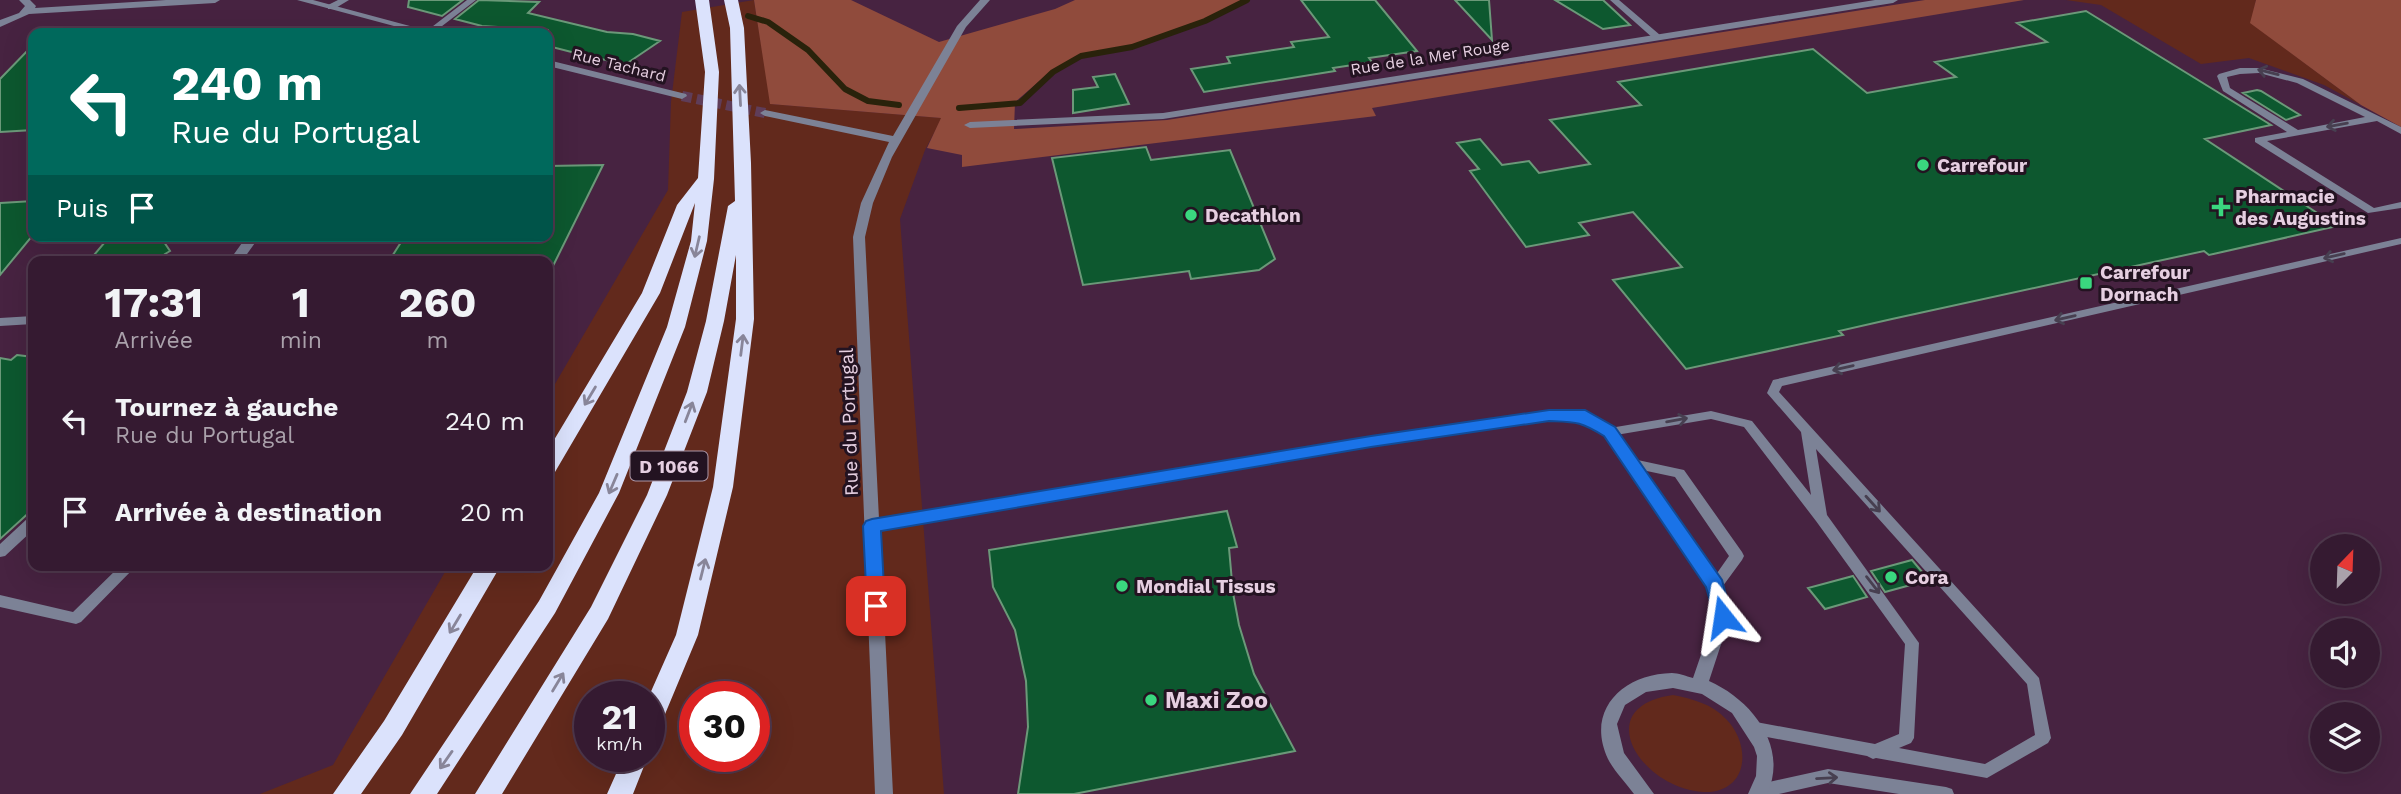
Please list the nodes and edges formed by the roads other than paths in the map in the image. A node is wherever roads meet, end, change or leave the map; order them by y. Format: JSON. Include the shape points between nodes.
{"nodes":[{"id":1,"x":215,"y":0,"type":"edge"},
{"id":2,"x":302,"y":0,"type":"edge"},
{"id":3,"x":345,"y":0,"type":"edge"},
{"id":4,"x":472,"y":0,"type":"edge"},
{"id":5,"x":702,"y":0,"type":"edge"},
{"id":6,"x":731,"y":0,"type":"edge"},
{"id":7,"x":985,"y":0,"type":"edge"},
{"id":8,"x":1614,"y":0,"type":"edge"},
{"id":9,"x":1893,"y":0,"type":"edge"},
{"id":10,"x":26,"y":5,"type":"edge"},
{"id":11,"x":331,"y":7,"type":"junction"},
{"id":12,"x":0,"y":24,"type":"edge"},
{"id":13,"x":410,"y":28,"type":"edge"},
{"id":14,"x":436,"y":28,"type":"edge"},
{"id":15,"x":1657,"y":37,"type":"junction"},
{"id":16,"x":553,"y":65,"type":"edge"},
{"id":17,"x":682,"y":96,"type":"tunnel mouth"},
{"id":18,"x":765,"y":113,"type":"tunnel mouth"},
{"id":19,"x":2375,"y":119,"type":"junction"},
{"id":20,"x":971,"y":125,"type":"dead end"},
{"id":21,"x":2401,"y":131,"type":"edge"},
{"id":22,"x":2296,"y":133,"type":"junction"},
{"id":23,"x":897,"y":140,"type":"junction"},
{"id":24,"x":743,"y":163,"type":"junction"},
{"id":25,"x":706,"y":179,"type":"junction"},
{"id":26,"x":2401,"y":205,"type":"edge"},
{"id":27,"x":2401,"y":241,"type":"edge"},
{"id":28,"x":249,"y":242,"type":"edge"},
{"id":29,"x":238,"y":256,"type":"edge"},
{"id":30,"x":28,"y":320,"type":"edge"},
{"id":31,"x":0,"y":322,"type":"edge"},
{"id":32,"x":1807,"y":431,"type":"junction"},
{"id":33,"x":1610,"y":432,"type":"junction"},
{"id":34,"x":553,"y":459,"type":"edge"},
{"id":35,"x":1633,"y":464,"type":"junction"},
{"id":36,"x":1821,"y":517,"type":"junction"},
{"id":37,"x":872,"y":526,"type":"junction"},
{"id":38,"x":28,"y":530,"type":"edge"},
{"id":39,"x":0,"y":552,"type":"edge"},
{"id":40,"x":125,"y":571,"type":"edge"},
{"id":41,"x":485,"y":571,"type":"edge"},
{"id":42,"x":1715,"y":586,"type":"junction"},
{"id":43,"x":0,"y":601,"type":"edge"},
{"id":44,"x":1699,"y":685,"type":"junction"},
{"id":45,"x":665,"y":687,"type":"edge"},
{"id":46,"x":1756,"y":729,"type":"junction"},
{"id":47,"x":1873,"y":752,"type":"junction"},
{"id":48,"x":629,"y":772,"type":"edge"},
{"id":49,"x":1759,"y":792,"type":"edge"},
{"id":50,"x":346,"y":794,"type":"edge"},
{"id":51,"x":422,"y":794,"type":"edge"},
{"id":52,"x":488,"y":794,"type":"edge"},
{"id":53,"x":620,"y":794,"type":"edge"},
{"id":54,"x":884,"y":794,"type":"edge"},
{"id":55,"x":1645,"y":794,"type":"edge"},
{"id":56,"x":1946,"y":794,"type":"edge"}],
"edges":[{"from":1,"to":10,"type":"street"},
{"from":2,"to":11,"type":"street"},
{"from":3,"to":11,"type":"lane"},
{"from":4,"to":14,"type":"lane"},
{"from":5,"to":25,"type":"highway","number":"D 1066","via":[[712,72]]},
{"from":24,"to":6,"type":"highway","number":"D 1066","one_way":true,"via":[[737,28]]},
{"from":7,"to":23,"type":"street","name":"Rue du Portugal","via":[[962,26]]},
{"from":8,"to":15,"type":"lane"},
{"from":9,"to":15,"type":"street","name":"Rue de la Mer Rouge"},
{"from":10,"to":12,"type":"street"},
{"from":11,"to":13,"type":"street"},
{"from":15,"to":20,"type":"street","name":"Rue de la Mer Rouge","via":[[1163,116]]},
{"from":16,"to":17,"type":"street","name":"Rue Tachard"},
{"from":18,"to":23,"type":"street"},
{"from":19,"to":21,"type":"lane"},
{"from":19,"to":22,"type":"lane","one_way":true},
{"from":19,"to":22,"type":"lane","one_way":true,"via":[[2326,91],[2257,69],[2221,76],[2226,89]]},
{"from":22,"to":26,"type":"lane","via":[[2258,139],[2372,211]]},
{"from":23,"to":37,"type":"street","name":"Rue du Portugal","via":[[867,203],[859,236]]},
{"from":45,"to":24,"type":"highway","one_way":true,"via":[[687,635],[723,487],[746,319]]},
{"from":52,"to":24,"type":"highway","number":"D 1066","one_way":true,"via":[[600,613],[662,482],[697,392],[715,321]]},
{"from":25,"to":34,"type":"highway","one_way":true,"via":[[685,205],[651,293]]},
{"from":25,"to":51,"type":"highway","number":"D 1066","one_way":true,"via":[[699,241],[676,327],[609,493],[547,607]]},
{"from":27,"to":32,"type":"lane","one_way":true,"via":[[1777,383],[1773,393]]},
{"from":28,"to":29,"type":"street"},
{"from":30,"to":31,"type":"street"},
{"from":32,"to":36,"type":"lane"},
{"from":32,"to":47,"type":"lane","one_way":true,"via":[[2034,682],[2043,738],[1987,771]]},
{"from":33,"to":35,"type":"street"},
{"from":33,"to":36,"type":"lane","one_way":true,"via":[[1711,415],[1748,424]]},
{"from":33,"to":37,"type":"street","via":[[1585,416],[1549,416]]},
{"from":35,"to":42,"type":"street"},
{"from":35,"to":42,"type":"lane","via":[[1679,473],[1737,556]]},
{"from":36,"to":47,"type":"lane","one_way":true,"via":[[1912,643],[1906,738]]},
{"from":37,"to":54,"type":"street","name":"Rue du Portugal"},
{"from":38,"to":39,"type":"lane"},
{"from":40,"to":43,"type":"lane","via":[[76,618]]},
{"from":41,"to":50,"type":"highway","one_way":true,"via":[[393,728]]},
{"from":42,"to":44,"type":"street","via":[[1723,617]]},
{"from":44,"to":46,"type":"street","via":[[1722,696]]},
{"from":44,"to":55,"type":"street","via":[[1676,680],[1634,687],[1619,699],[1610,715],[1613,755]]},
{"from":46,"to":47,"type":"lane"},
{"from":46,"to":49,"type":"street","via":[[1766,750],[1767,772]]},
{"from":48,"to":53,"type":"highway"},
{"from":49,"to":56,"type":"lane","one_way":true,"via":[[1829,776]]}]}
